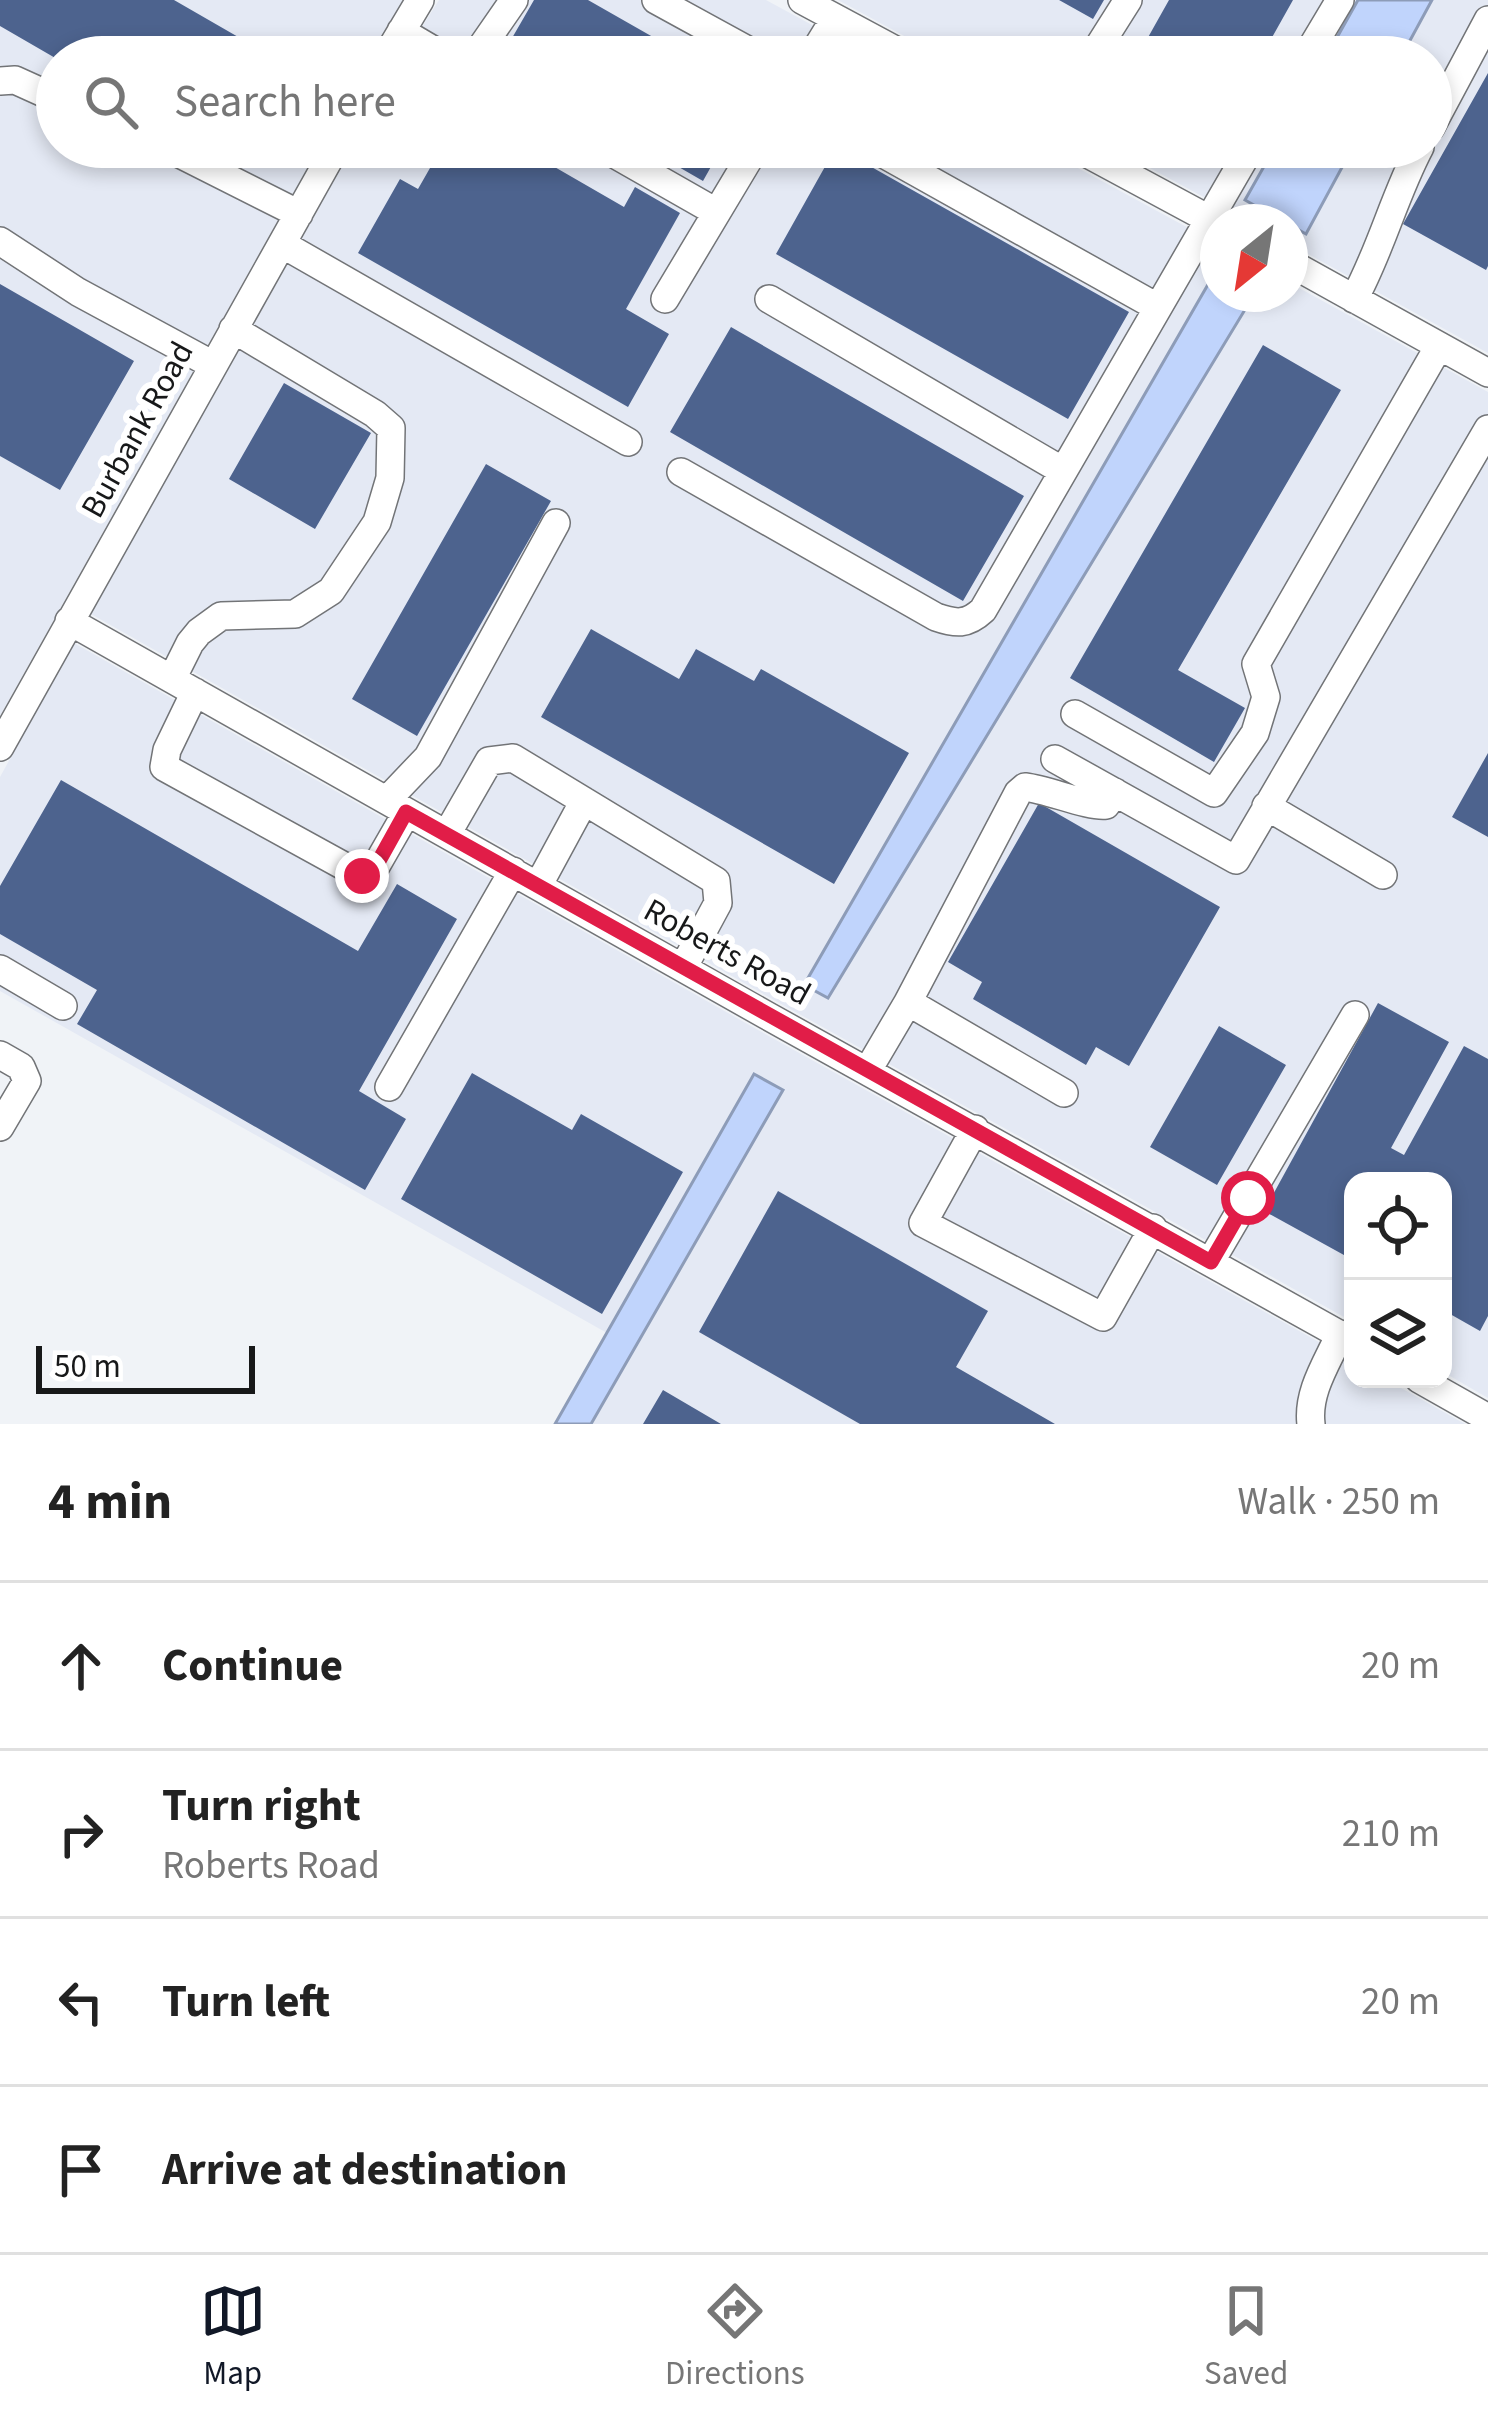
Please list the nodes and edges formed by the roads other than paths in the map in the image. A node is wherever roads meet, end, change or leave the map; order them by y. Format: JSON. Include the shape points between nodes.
{"nodes":[{"id":1,"x":420,"y":0,"type":"edge"},
{"id":2,"x":514,"y":0,"type":"edge"},
{"id":3,"x":656,"y":0,"type":"edge"},
{"id":4,"x":802,"y":0,"type":"edge"},
{"id":5,"x":1128,"y":0,"type":"edge"},
{"id":6,"x":1340,"y":0,"type":"edge"},
{"id":7,"x":835,"y":18,"type":"junction"},
{"id":8,"x":1488,"y":20,"type":"edge"},
{"id":9,"x":401,"y":31,"type":"junction"},
{"id":10,"x":398,"y":36,"type":"edge"},
{"id":11,"x":409,"y":36,"type":"edge"},
{"id":12,"x":489,"y":36,"type":"edge"},
{"id":13,"x":722,"y":36,"type":"edge"},
{"id":14,"x":824,"y":36,"type":"edge"},
{"id":15,"x":869,"y":36,"type":"edge"},
{"id":16,"x":1105,"y":36,"type":"edge"},
{"id":17,"x":1319,"y":36,"type":"edge"},
{"id":18,"x":0,"y":80,"type":"edge"},
{"id":19,"x":1452,"y":88,"type":"edge"},
{"id":20,"x":36,"y":90,"type":"edge"},
{"id":21,"x":207,"y":168,"type":"edge"},
{"id":22,"x":324,"y":168,"type":"edge"},
{"id":23,"x":639,"y":168,"type":"edge"},
{"id":24,"x":743,"y":168,"type":"edge"},
{"id":25,"x":909,"y":168,"type":"edge"},
{"id":26,"x":1114,"y":168,"type":"edge"},
{"id":27,"x":1240,"y":168,"type":"edge"},
{"id":28,"x":1408,"y":168,"type":"edge"},
{"id":29,"x":1222,"y":204,"type":"edge"},
{"id":30,"x":716,"y":212,"type":"junction"},
{"id":31,"x":298,"y":214,"type":"junction"},
{"id":32,"x":1200,"y":214,"type":"edge"},
{"id":33,"x":0,"y":241,"type":"edge"},
{"id":34,"x":1200,"y":241,"type":"edge"},
{"id":35,"x":282,"y":244,"type":"junction"},
{"id":36,"x":1308,"y":273,"type":"edge"},
{"id":37,"x":1354,"y":298,"type":"junction"},
{"id":38,"x":664,"y":299,"type":"dead end"},
{"id":39,"x":769,"y":299,"type":"dead end"},
{"id":40,"x":1157,"y":307,"type":"junction"},
{"id":41,"x":233,"y":329,"type":"junction"},
{"id":42,"x":1439,"y":346,"type":"junction"},
{"id":43,"x":213,"y":365,"type":"junction"},
{"id":44,"x":1488,"y":373,"type":"edge"},
{"id":45,"x":1488,"y":429,"type":"edge"},
{"id":46,"x":628,"y":442,"type":"dead end"},
{"id":47,"x":1063,"y":471,"type":"junction"},
{"id":48,"x":680,"y":472,"type":"dead end"},
{"id":49,"x":556,"y":523,"type":"dead end"},
{"id":50,"x":69,"y":621,"type":"junction"},
{"id":51,"x":183,"y":685,"type":"junction"},
{"id":52,"x":1075,"y":714,"type":"dead end"},
{"id":53,"x":0,"y":747,"type":"edge"},
{"id":54,"x":1055,"y":759,"type":"dead end"},
{"id":55,"x":1115,"y":792,"type":"junction"},
{"id":56,"x":584,"y":801,"type":"junction"},
{"id":57,"x":397,"y":806,"type":"junction"},
{"id":58,"x":1266,"y":806,"type":"junction"},
{"id":59,"x":447,"y":834,"type":"junction"},
{"id":60,"x":513,"y":872,"type":"junction"},
{"id":61,"x":1383,"y":875,"type":"dead end"},
{"id":62,"x":538,"y":886,"type":"junction"},
{"id":63,"x":0,"y":968,"type":"edge"},
{"id":64,"x":682,"y":968,"type":"junction"},
{"id":65,"x":908,"y":1002,"type":"junction"},
{"id":66,"x":63,"y":1006,"type":"dead end"},
{"id":67,"x":1355,"y":1015,"type":"dead end"},
{"id":68,"x":0,"y":1055,"type":"edge"},
{"id":69,"x":868,"y":1070,"type":"junction"},
{"id":70,"x":389,"y":1087,"type":"dead end"},
{"id":71,"x":1064,"y":1093,"type":"dead end"},
{"id":72,"x":0,"y":1126,"type":"edge"},
{"id":73,"x":975,"y":1129,"type":"junction"},
{"id":74,"x":1153,"y":1228,"type":"junction"},
{"id":75,"x":1211,"y":1262,"type":"junction"},
{"id":76,"x":1344,"y":1336,"type":"edge"},
{"id":77,"x":1344,"y":1343,"type":"edge"},
{"id":78,"x":1435,"y":1388,"type":"edge"},
{"id":79,"x":1488,"y":1418,"type":"edge"},
{"id":80,"x":1311,"y":1424,"type":"edge"}],
"edges":[{"from":1,"to":9,"type":"street"},
{"from":2,"to":12,"type":"street"},
{"from":3,"to":13,"type":"street"},
{"from":4,"to":7,"type":"street"},
{"from":5,"to":16,"type":"street"},
{"from":6,"to":17,"type":"street"},
{"from":7,"to":14,"type":"street"},
{"from":7,"to":15,"type":"street"},
{"from":8,"to":19,"type":"street"},
{"from":9,"to":10,"type":"street"},
{"from":9,"to":11,"type":"street"},
{"from":18,"to":20,"type":"street"},
{"from":21,"to":31,"type":"street"},
{"from":22,"to":31,"type":"street","name":"Burbank Road"},
{"from":23,"to":30,"type":"street"},
{"from":24,"to":30,"type":"street"},
{"from":25,"to":40,"type":"street"},
{"from":26,"to":32,"type":"street"},
{"from":27,"to":29,"type":"street"},
{"from":28,"to":37,"type":"street"},
{"from":30,"to":38,"type":"street"},
{"from":31,"to":35,"type":"street","name":"Burbank Road"},
{"from":33,"to":43,"type":"street"},
{"from":34,"to":40,"type":"street"},
{"from":35,"to":41,"type":"street","name":"Burbank Road"},
{"from":35,"to":46,"type":"street"},
{"from":36,"to":37,"type":"street"},
{"from":37,"to":42,"type":"street"},
{"from":39,"to":47,"type":"street"},
{"from":40,"to":47,"type":"street"},
{"from":41,"to":43,"type":"street","name":"Burbank Road"},
{"from":41,"to":51,"type":"street","via":[[391,428],[390,478],[376,522],[331,591],[295,614],[221,616],[199,632]]},
{"from":42,"to":44,"type":"street"},
{"from":42,"to":52,"type":"street","via":[[1256,664],[1266,697],[1256,733],[1214,793]]},
{"from":43,"to":50,"type":"street","name":"Burbank Road"},
{"from":45,"to":58,"type":"street"},
{"from":47,"to":48,"type":"street","via":[[983,610],[953,623]]},
{"from":49,"to":57,"type":"street"},
{"from":50,"to":51,"type":"street","name":"Roberts Road"},
{"from":50,"to":53,"type":"street","name":"Burbank Road"},
{"from":51,"to":57,"type":"street","name":"Roberts Road"},
{"from":51,"to":57,"type":"street","via":[[164,767],[362,876],[376,866]]},
{"from":54,"to":55,"type":"street"},
{"from":55,"to":58,"type":"street","via":[[1236,860]]},
{"from":55,"to":65,"type":"street","via":[[1095,806],[1048,790],[1025,787],[1018,794]]},
{"from":56,"to":59,"type":"street","via":[[513,758],[489,761]]},
{"from":56,"to":62,"type":"street"},
{"from":56,"to":64,"type":"street","via":[[716,881],[718,903]]},
{"from":57,"to":59,"type":"street","name":"Roberts Road"},
{"from":58,"to":61,"type":"street"},
{"from":59,"to":60,"type":"street","name":"Roberts Road"},
{"from":60,"to":62,"type":"street","name":"Roberts Road"},
{"from":60,"to":70,"type":"street"},
{"from":62,"to":64,"type":"street","name":"Roberts Road"},
{"from":63,"to":66,"type":"street"},
{"from":64,"to":69,"type":"street","name":"Roberts Road"},
{"from":65,"to":69,"type":"street"},
{"from":65,"to":71,"type":"street"},
{"from":67,"to":75,"type":"street"},
{"from":68,"to":72,"type":"street","via":[[27,1081]]},
{"from":69,"to":73,"type":"street","name":"Roberts Road"},
{"from":73,"to":74,"type":"street","name":"Roberts Road"},
{"from":73,"to":74,"type":"street","via":[[923,1223],[1103,1317]]},
{"from":74,"to":75,"type":"street","name":"Roberts Road"},
{"from":75,"to":76,"type":"street","name":"Roberts Road"},
{"from":77,"to":80,"type":"street","via":[[1313,1392]]},
{"from":78,"to":79,"type":"street"}]}
